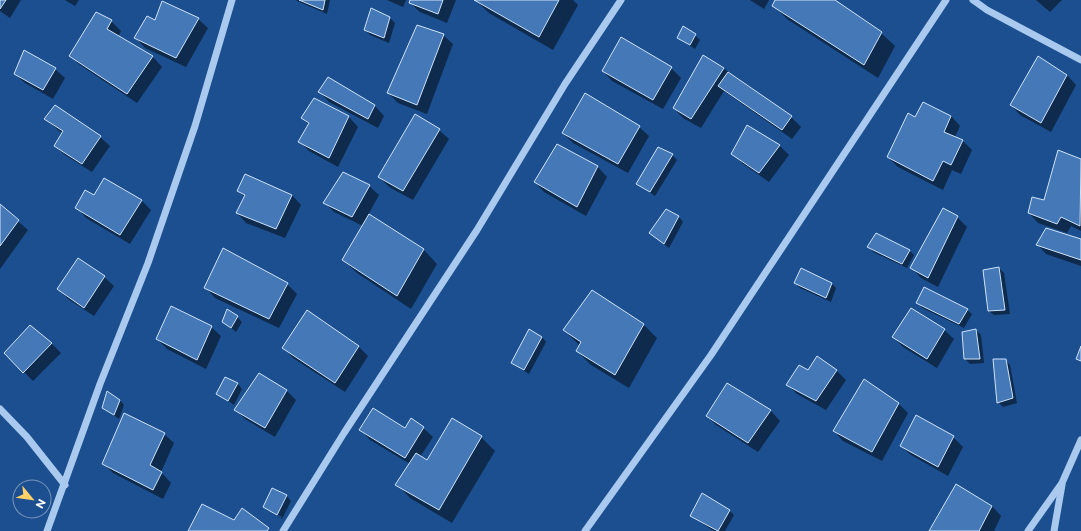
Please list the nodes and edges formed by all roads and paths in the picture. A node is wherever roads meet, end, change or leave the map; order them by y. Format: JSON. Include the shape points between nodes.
{"nodes":[{"id":1,"x":232,"y":0,"type":"edge"},
{"id":2,"x":621,"y":0,"type":"edge"},
{"id":3,"x":946,"y":0,"type":"edge"},
{"id":4,"x":973,"y":0,"type":"edge"},
{"id":5,"x":1081,"y":60,"type":"edge"},
{"id":6,"x":0,"y":409,"type":"edge"},
{"id":7,"x":1081,"y":440,"type":"edge"},
{"id":8,"x":1062,"y":483,"type":"junction"},
{"id":9,"x":65,"y":485,"type":"junction"},
{"id":10,"x":47,"y":531,"type":"edge"},
{"id":11,"x":283,"y":531,"type":"edge"},
{"id":12,"x":585,"y":531,"type":"edge"},
{"id":13,"x":1028,"y":531,"type":"edge"},
{"id":14,"x":1054,"y":531,"type":"edge"}],
"edges":[{"from":1,"to":9,"type":"street","via":[[195,126]]},
{"from":2,"to":11,"type":"street","via":[[566,84],[477,230]]},
{"from":3,"to":12,"type":"street","via":[[712,355]]},
{"from":4,"to":5,"type":"street","via":[[986,10]]},
{"from":6,"to":9,"type":"street","via":[[27,437]]},
{"from":7,"to":8,"type":"street"},
{"from":8,"to":13,"type":"street"},
{"from":8,"to":14,"type":"street"},
{"from":9,"to":10,"type":"street"}]}
